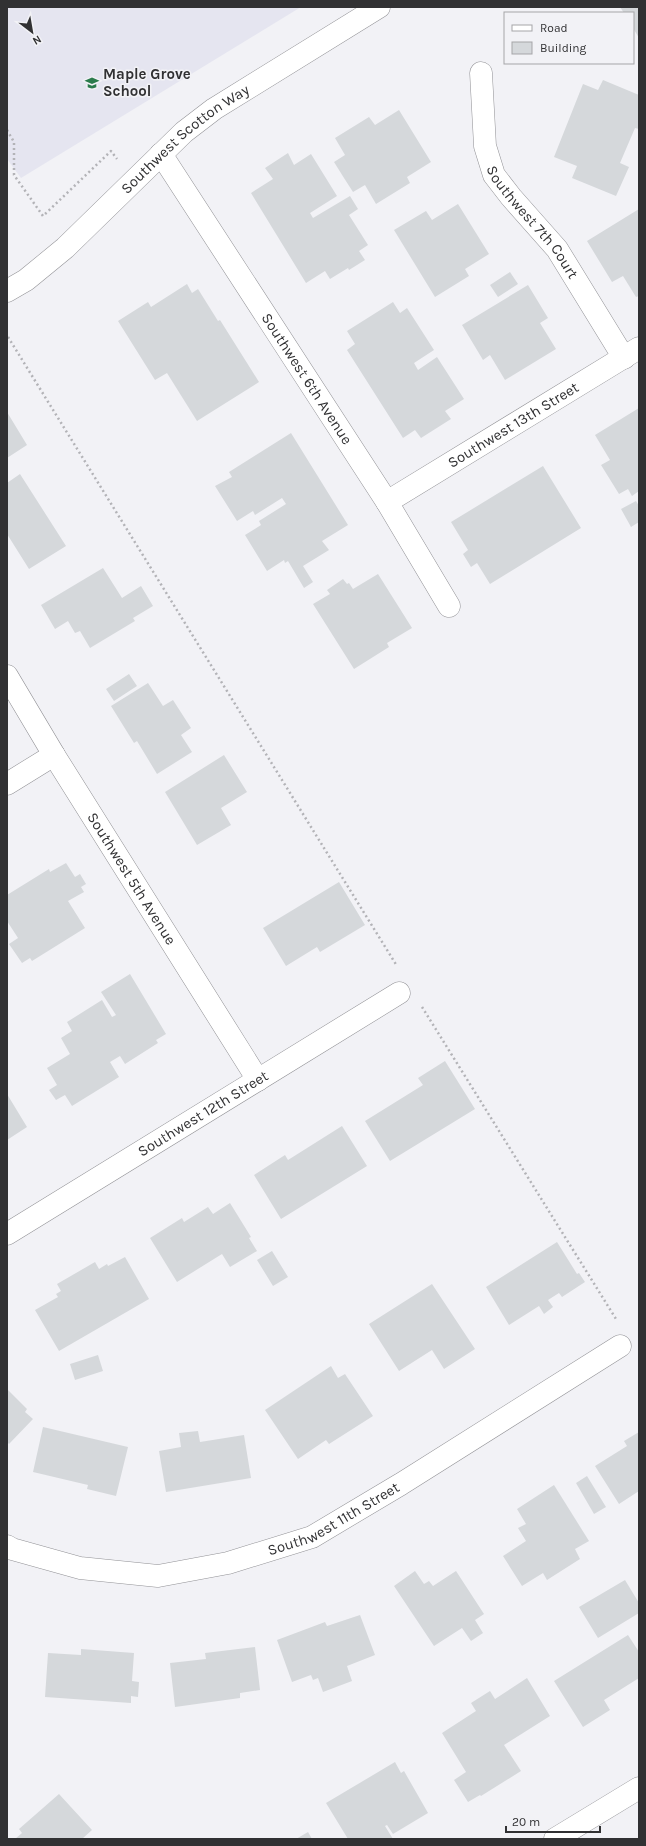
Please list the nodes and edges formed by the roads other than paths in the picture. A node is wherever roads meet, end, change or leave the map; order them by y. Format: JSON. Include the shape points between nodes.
{"nodes":[{"id":1,"x":379,"y":7,"type":"edge"},
{"id":2,"x":481,"y":74,"type":"dead end"},
{"id":3,"x":161,"y":154,"type":"junction"},
{"id":4,"x":7,"y":291,"type":"edge"},
{"id":5,"x":632,"y":353,"type":"edge"},
{"id":6,"x":387,"y":502,"type":"junction"},
{"id":7,"x":448,"y":606,"type":"dead end"},
{"id":8,"x":7,"y":676,"type":"edge"},
{"id":9,"x":54,"y":755,"type":"junction"},
{"id":10,"x":7,"y":784,"type":"edge"},
{"id":11,"x":399,"y":993,"type":"dead end"},
{"id":12,"x":258,"y":1080,"type":"junction"},
{"id":13,"x":7,"y":1234,"type":"edge"},
{"id":14,"x":620,"y":1346,"type":"dead end"},
{"id":15,"x":9,"y":1551,"type":"edge"},
{"id":16,"x":639,"y":1788,"type":"edge"},
{"id":17,"x":555,"y":1839,"type":"edge"}],
"edges":[{"from":1,"to":3,"type":"street","name":"Southwest Scotton Way","via":[[214,109]]},
{"from":2,"to":5,"type":"street","name":"Southwest 7th Court","via":[[485,146],[494,175],[557,249]]},
{"from":3,"to":4,"type":"street","name":"Southwest Scotton Way","via":[[65,248],[26,280]]},
{"from":3,"to":6,"type":"street","name":"Southwest 6th Avenue"},
{"from":5,"to":6,"type":"street","name":"Southwest 13th Street"},
{"from":6,"to":7,"type":"street","name":"Southwest 6th Avenue"},
{"from":8,"to":9,"type":"street","name":"Southwest 5th Avenue"},
{"from":9,"to":10,"type":"street"},
{"from":9,"to":12,"type":"street","name":"Southwest 5th Avenue"},
{"from":11,"to":12,"type":"street","name":"Southwest 12th Street"},
{"from":12,"to":13,"type":"street","name":"Southwest 12th Street"},
{"from":14,"to":15,"type":"street","name":"Southwest 11th Street","via":[[312,1537],[228,1563],[158,1576],[80,1568]]},
{"from":16,"to":17,"type":"street"}]}
